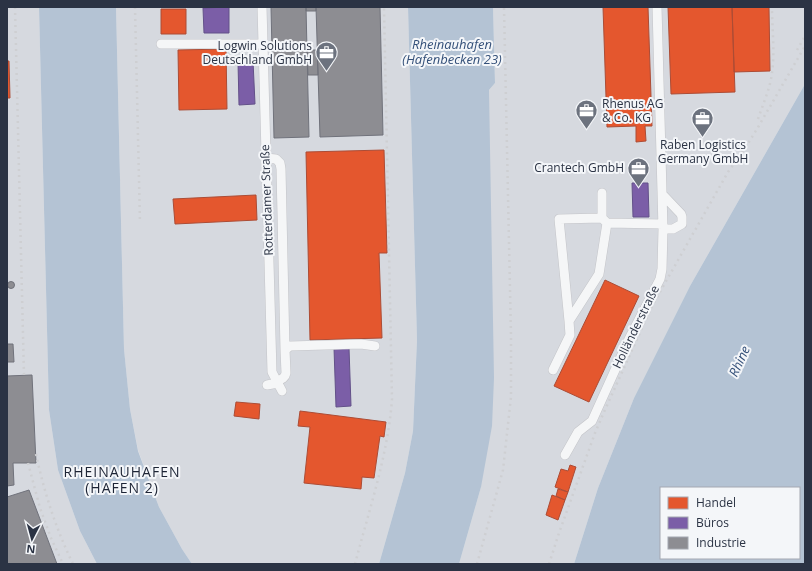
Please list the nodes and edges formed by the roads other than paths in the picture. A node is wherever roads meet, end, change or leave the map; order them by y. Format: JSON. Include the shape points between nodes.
{"nodes":[{"id":1,"x":262,"y":7,"type":"edge"},
{"id":2,"x":657,"y":7,"type":"edge"},
{"id":3,"x":161,"y":44,"type":"dead end"},
{"id":4,"x":263,"y":44,"type":"junction"},
{"id":5,"x":266,"y":158,"type":"junction"},
{"id":6,"x":602,"y":193,"type":"dead end"},
{"id":7,"x":662,"y":194,"type":"junction"},
{"id":8,"x":605,"y":220,"type":"junction"},
{"id":9,"x":663,"y":226,"type":"junction"},
{"id":10,"x":569,"y":321,"type":"junction"},
{"id":11,"x":375,"y":346,"type":"dead end"},
{"id":12,"x":285,"y":350,"type":"junction"},
{"id":13,"x":554,"y":370,"type":"dead end"},
{"id":14,"x":267,"y":385,"type":"dead end"},
{"id":15,"x":279,"y":385,"type":"junction"},
{"id":16,"x":566,"y":455,"type":"dead end"}],
"edges":[{"from":1,"to":4,"type":"street","name":"Rotterdamer Straße"},
{"from":2,"to":7,"type":"street","name":"Holländerstraße"},
{"from":3,"to":4,"type":"street"},
{"from":4,"to":5,"type":"street","name":"Rotterdamer Straße"},
{"from":5,"to":12,"type":"street","via":[[276,159],[281,169]]},
{"from":5,"to":15,"type":"street","name":"Rotterdamer Straße","via":[[272,372]]},
{"from":6,"to":8,"type":"street"},
{"from":7,"to":9,"type":"street","name":"Holländerstraße"},
{"from":7,"to":9,"type":"street","via":[[681,214],[683,220],[682,224],[673,229]]},
{"from":8,"to":9,"type":"street"},
{"from":8,"to":10,"type":"street","via":[[599,274]]},
{"from":8,"to":10,"type":"street","via":[[559,219]]},
{"from":9,"to":16,"type":"street","name":"Holländerstraße","via":[[660,279],[629,339],[592,421],[578,432]]},
{"from":10,"to":13,"type":"street","via":[[570,335]]},
{"from":11,"to":12,"type":"street","via":[[290,346]]},
{"from":12,"to":15,"type":"street","via":[[286,373]]},
{"from":14,"to":15,"type":"street"}]}
